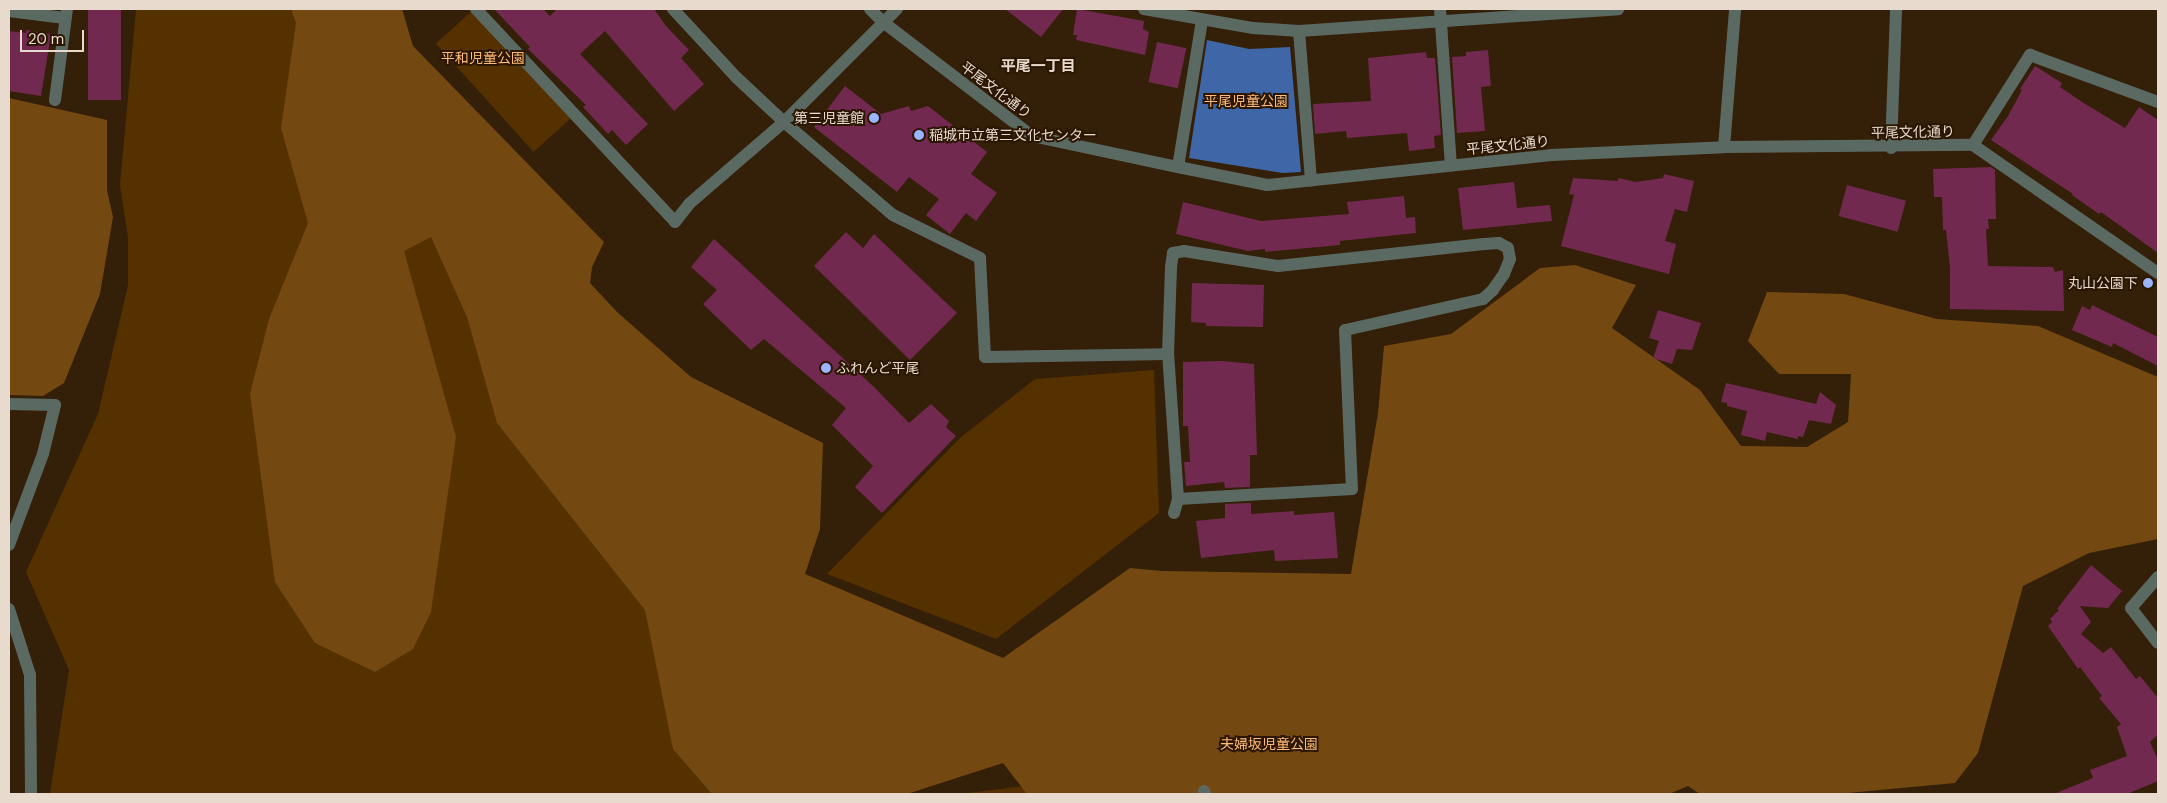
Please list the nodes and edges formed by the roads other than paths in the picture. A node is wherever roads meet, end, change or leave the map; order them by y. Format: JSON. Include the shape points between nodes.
{"nodes":[{"id":1,"x":476,"y":9,"type":"edge"},
{"id":2,"x":673,"y":9,"type":"edge"},
{"id":3,"x":870,"y":9,"type":"edge"},
{"id":4,"x":896,"y":9,"type":"edge"},
{"id":5,"x":1144,"y":9,"type":"edge"},
{"id":6,"x":1440,"y":9,"type":"edge"},
{"id":7,"x":1618,"y":9,"type":"edge"},
{"id":8,"x":1735,"y":9,"type":"edge"},
{"id":9,"x":1896,"y":9,"type":"edge"},
{"id":10,"x":9,"y":11,"type":"edge"},
{"id":11,"x":66,"y":14,"type":"edge"},
{"id":12,"x":1202,"y":20,"type":"junction"},
{"id":13,"x":883,"y":22,"type":"junction"},
{"id":14,"x":1441,"y":22,"type":"junction"},
{"id":15,"x":1299,"y":31,"type":"junction"},
{"id":16,"x":55,"y":100,"type":"dead end"},
{"id":17,"x":2158,"y":102,"type":"edge"},
{"id":18,"x":784,"y":122,"type":"junction"},
{"id":19,"x":1973,"y":145,"type":"junction"},
{"id":20,"x":1724,"y":147,"type":"junction"},
{"id":21,"x":1891,"y":148,"type":"junction"},
{"id":22,"x":1451,"y":166,"type":"junction"},
{"id":23,"x":1178,"y":167,"type":"junction"},
{"id":24,"x":1311,"y":181,"type":"junction"},
{"id":25,"x":2158,"y":273,"type":"edge"},
{"id":26,"x":1168,"y":354,"type":"junction"},
{"id":27,"x":9,"y":404,"type":"edge"},
{"id":28,"x":1178,"y":499,"type":"junction"},
{"id":29,"x":1174,"y":513,"type":"dead end"},
{"id":30,"x":11,"y":532,"type":"edge"},
{"id":31,"x":9,"y":545,"type":"edge"},
{"id":32,"x":2158,"y":577,"type":"edge"},
{"id":33,"x":9,"y":609,"type":"edge"},
{"id":34,"x":2158,"y":644,"type":"edge"},
{"id":35,"x":31,"y":794,"type":"edge"}],
"edges":[{"from":1,"to":18,"type":"street","via":[[675,222],[690,203]]},
{"from":2,"to":18,"type":"street","via":[[737,78]]},
{"from":3,"to":13,"type":"street","name":"平尾文化通り"},
{"from":4,"to":13,"type":"street"},
{"from":5,"to":12,"type":"street"},
{"from":6,"to":14,"type":"street"},
{"from":7,"to":14,"type":"street"},
{"from":8,"to":20,"type":"street"},
{"from":9,"to":21,"type":"street"},
{"from":10,"to":11,"type":"street"},
{"from":11,"to":16,"type":"street"},
{"from":12,"to":15,"type":"street"},
{"from":12,"to":23,"type":"street"},
{"from":13,"to":18,"type":"street"},
{"from":13,"to":23,"type":"street","name":"平尾文化通り","via":[[1032,136]]},
{"from":14,"to":15,"type":"street"},
{"from":14,"to":22,"type":"street"},
{"from":15,"to":24,"type":"street"},
{"from":17,"to":19,"type":"street","via":[[2030,55]]},
{"from":18,"to":26,"type":"street","via":[[893,215],[980,258],[985,357]]},
{"from":19,"to":21,"type":"street","name":"平尾文化通り"},
{"from":19,"to":25,"type":"street","name":"平尾文化通り"},
{"from":20,"to":21,"type":"street","name":"平尾文化通り"},
{"from":20,"to":22,"type":"street","name":"平尾文化通り","via":[[1550,155]]},
{"from":22,"to":24,"type":"street","name":"平尾文化通り"},
{"from":23,"to":24,"type":"street","name":"平尾文化通り","via":[[1267,185]]},
{"from":26,"to":28,"type":"street"},
{"from":26,"to":28,"type":"street","via":[[1173,253],[1184,251],[1278,266],[1484,244],[1499,243],[1508,248],[1510,259],[1504,274],[1483,298],[1345,330],[1352,489]]},
{"from":27,"to":30,"type":"street","via":[[55,405],[43,454]]},
{"from":28,"to":29,"type":"street"},
{"from":30,"to":31,"type":"street"},
{"from":32,"to":34,"type":"street","via":[[2131,608]]},
{"from":33,"to":35,"type":"street","via":[[30,675]]}]}
